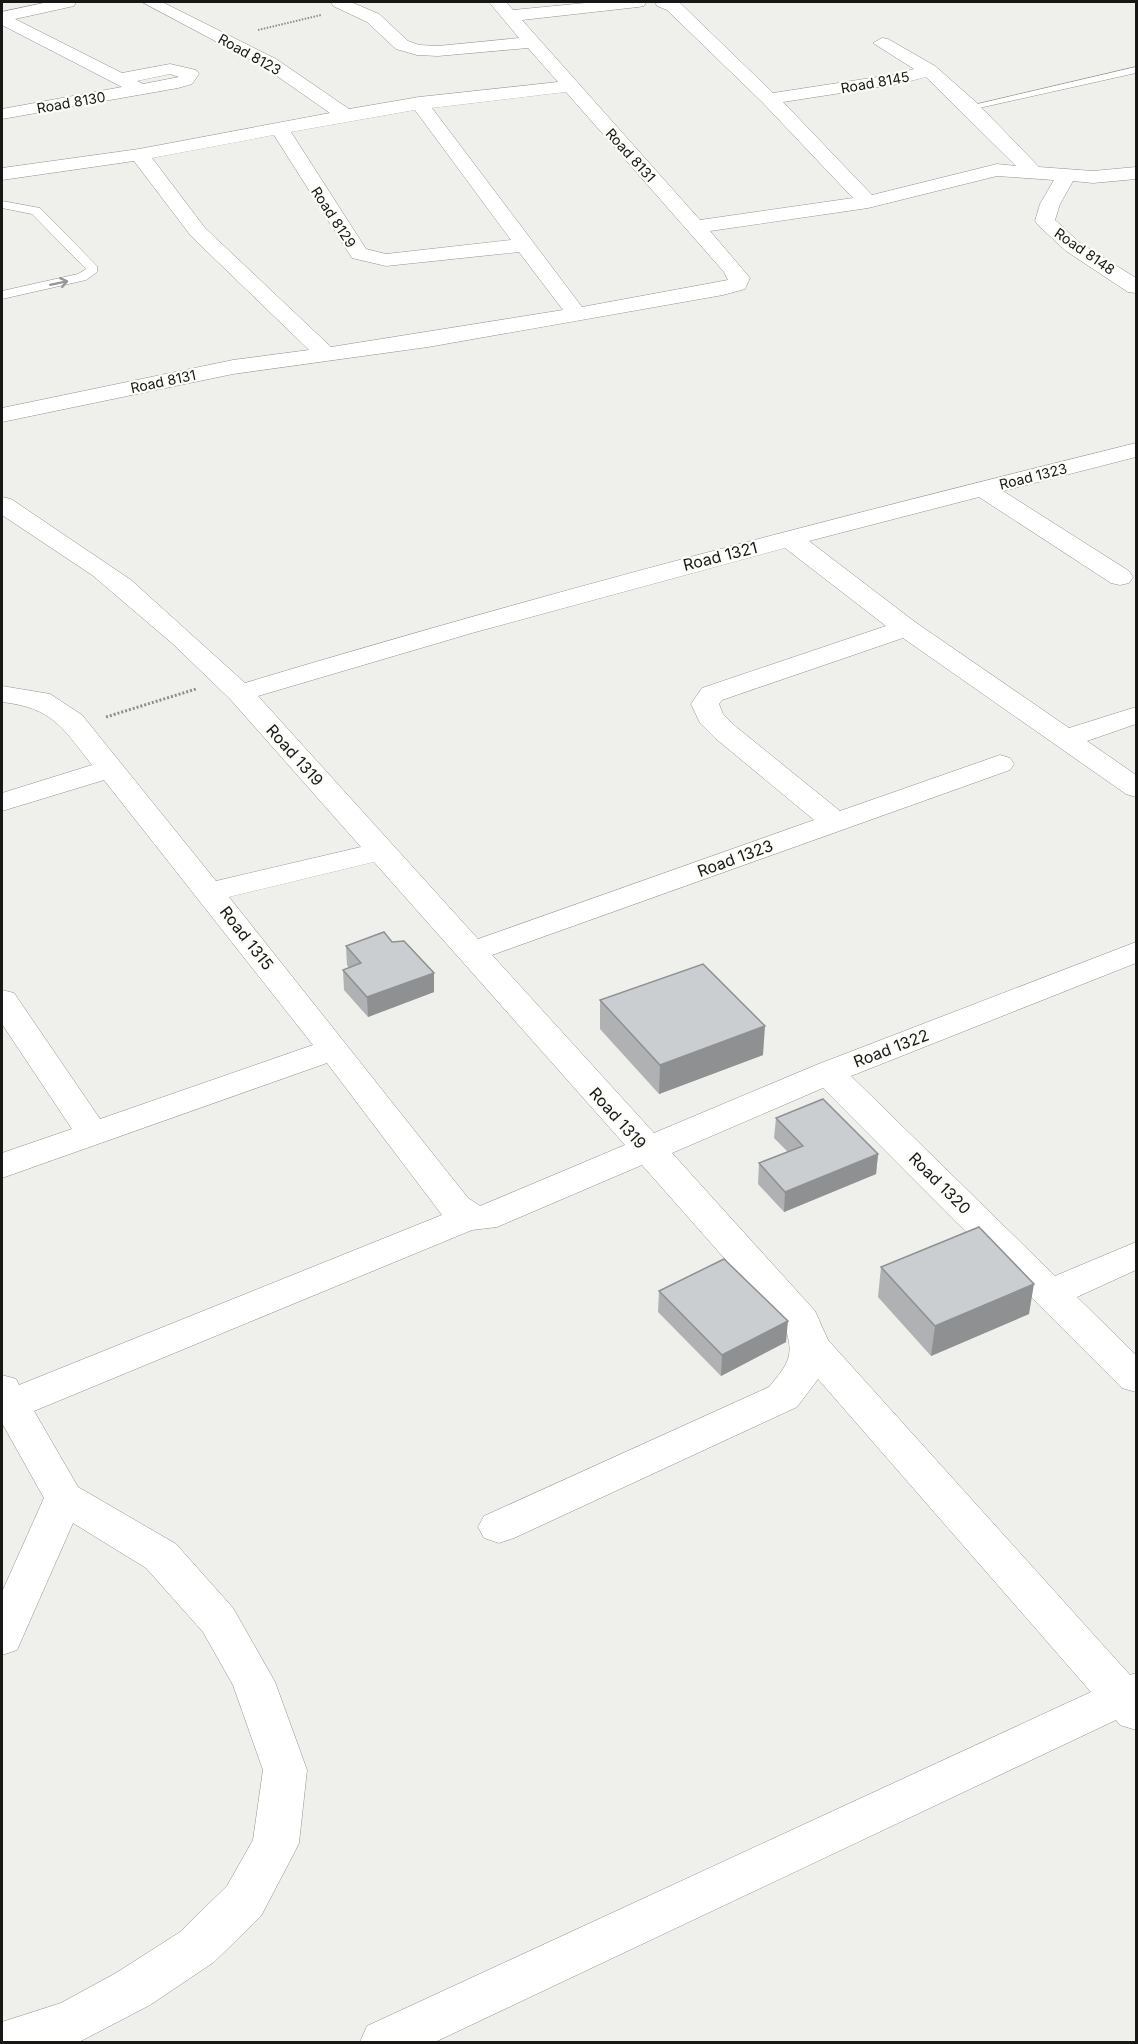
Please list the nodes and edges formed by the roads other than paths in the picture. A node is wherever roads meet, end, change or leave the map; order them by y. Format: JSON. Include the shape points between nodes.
{"nodes":[{"id":1,"x":64,"y":2,"type":"edge"},
{"id":2,"x":150,"y":2,"type":"edge"},
{"id":3,"x":638,"y":2,"type":"edge"},
{"id":4,"x":663,"y":2,"type":"edge"},
{"id":5,"x":346,"y":5,"type":"edge"},
{"id":6,"x":502,"y":9,"type":"edge"},
{"id":7,"x":2,"y":18,"type":"edge"},
{"id":8,"x":531,"y":42,"type":"junction"},
{"id":9,"x":882,"y":44,"type":"dead end"},
{"id":10,"x":928,"y":70,"type":"junction"},
{"id":11,"x":1137,"y":70,"type":"edge"},
{"id":12,"x":119,"y":79,"type":"junction"},
{"id":13,"x":570,"y":86,"type":"junction"},
{"id":14,"x":141,"y":90,"type":"junction"},
{"id":15,"x":769,"y":99,"type":"junction"},
{"id":16,"x":419,"y":103,"type":"junction"},
{"id":17,"x":970,"y":107,"type":"junction"},
{"id":18,"x":2,"y":114,"type":"edge"},
{"id":19,"x":345,"y":115,"type":"junction"},
{"id":20,"x":279,"y":128,"type":"junction"},
{"id":21,"x":139,"y":155,"type":"junction"},
{"id":22,"x":1032,"y":171,"type":"junction"},
{"id":23,"x":1137,"y":173,"type":"edge"},
{"id":24,"x":2,"y":174,"type":"edge"},
{"id":25,"x":1066,"y":176,"type":"junction"},
{"id":26,"x":868,"y":202,"type":"junction"},
{"id":27,"x":2,"y":205,"type":"edge"},
{"id":28,"x":696,"y":227,"type":"junction"},
{"id":29,"x":525,"y":245,"type":"junction"},
{"id":30,"x":1137,"y":287,"type":"edge"},
{"id":31,"x":2,"y":295,"type":"edge"},
{"id":32,"x":578,"y":316,"type":"junction"},
{"id":33,"x":325,"y":353,"type":"junction"},
{"id":34,"x":2,"y":415,"type":"edge"},
{"id":35,"x":1135,"y":452,"type":"edge"},
{"id":36,"x":983,"y":489,"type":"junction"},
{"id":37,"x":2,"y":504,"type":"edge"},
{"id":38,"x":789,"y":538,"type":"junction"},
{"id":39,"x":1120,"y":577,"type":"dead end"},
{"id":40,"x":906,"y":628,"type":"junction"},
{"id":41,"x":233,"y":687,"type":"junction"},
{"id":42,"x":2,"y":694,"type":"edge"},
{"id":43,"x":1137,"y":715,"type":"edge"},
{"id":44,"x":1066,"y":739,"type":"junction"},
{"id":45,"x":1000,"y":764,"type":"dead end"},
{"id":46,"x":110,"y":769,"type":"junction"},
{"id":47,"x":1137,"y":788,"type":"edge"},
{"id":48,"x":2,"y":802,"type":"edge"},
{"id":49,"x":835,"y":822,"type":"junction"},
{"id":50,"x":380,"y":851,"type":"junction"},
{"id":51,"x":210,"y":892,"type":"junction"},
{"id":52,"x":470,"y":952,"type":"junction"},
{"id":53,"x":1137,"y":952,"type":"edge"},
{"id":54,"x":2,"y":1000,"type":"edge"},
{"id":55,"x":334,"y":1049,"type":"junction"},
{"id":56,"x":828,"y":1073,"type":"junction"},
{"id":57,"x":92,"y":1133,"type":"junction"},
{"id":58,"x":648,"y":1151,"type":"junction"},
{"id":59,"x":2,"y":1166,"type":"edge"},
{"id":60,"x":468,"y":1218,"type":"junction"},
{"id":61,"x":1137,"y":1255,"type":"edge"},
{"id":62,"x":1052,"y":1293,"type":"junction"},
{"id":63,"x":811,"y":1346,"type":"junction"},
{"id":64,"x":1137,"y":1378,"type":"edge"},
{"id":65,"x":5,"y":1400,"type":"edge"},
{"id":66,"x":64,"y":1498,"type":"junction"},
{"id":67,"x":499,"y":1527,"type":"dead end"},
{"id":68,"x":2,"y":1638,"type":"edge"},
{"id":69,"x":1132,"y":1700,"type":"edge"},
{"id":70,"x":9,"y":2043,"type":"edge"},
{"id":71,"x":384,"y":2043,"type":"edge"}],
"edges":[{"from":1,"to":7,"type":"street"},
{"from":2,"to":19,"type":"street","name":"Road 8123","via":[[276,67]]},
{"from":3,"to":6,"type":"street"},
{"from":4,"to":15,"type":"street","via":[[673,6]]},
{"from":5,"to":8,"type":"street","via":[[373,18],[402,45],[417,50]]},
{"from":6,"to":8,"type":"street","name":"Road 8131"},
{"from":7,"to":12,"type":"street","name":"Road 8130"},
{"from":8,"to":13,"type":"street","name":"Road 8131"},
{"from":9,"to":10,"type":"street","name":"Road 8145"},
{"from":10,"to":15,"type":"street","name":"Road 8145","via":[[899,79]]},
{"from":10,"to":17,"type":"street"},
{"from":11,"to":17,"type":"lane"},
{"from":12,"to":14,"type":"street","name":"Road 8130"},
{"from":12,"to":14,"type":"street","name":"Road 8130","via":[[170,69],[190,74],[186,80]]},
{"from":13,"to":16,"type":"street"},
{"from":13,"to":28,"type":"street","name":"Road 8131"},
{"from":14,"to":18,"type":"street","name":"Road 8130"},
{"from":15,"to":26,"type":"street"},
{"from":16,"to":19,"type":"street"},
{"from":16,"to":29,"type":"street"},
{"from":17,"to":22,"type":"street"},
{"from":19,"to":20,"type":"street"},
{"from":20,"to":21,"type":"street"},
{"from":20,"to":29,"type":"street","name":"Road 8129","via":[[359,254],[386,260]]},
{"from":21,"to":24,"type":"street"},
{"from":21,"to":33,"type":"street","via":[[198,232]]},
{"from":22,"to":25,"type":"street"},
{"from":22,"to":26,"type":"street","via":[[985,172]]},
{"from":23,"to":25,"type":"street"},
{"from":25,"to":30,"type":"street","name":"Road 8148","via":[[1050,204],[1046,221],[1073,247]]},
{"from":26,"to":28,"type":"street"},
{"from":31,"to":27,"type":"lane","one_way":true,"via":[[82,278],[93,269],[36,211]]},
{"from":28,"to":32,"type":"street","name":"Road 8131","via":[[732,268],[739,278],[737,284]]},
{"from":29,"to":32,"type":"street"},
{"from":32,"to":33,"type":"street","name":"Road 8131"},
{"from":33,"to":34,"type":"street","name":"Road 8131","via":[[233,367]]},
{"from":35,"to":36,"type":"street","name":"Road 1323"},
{"from":36,"to":38,"type":"street","name":"Road 1323"},
{"from":36,"to":39,"type":"street"},
{"from":37,"to":41,"type":"street","name":"Road 1319","via":[[81,555],[164,623]]},
{"from":38,"to":40,"type":"street"},
{"from":38,"to":41,"type":"street","name":"Road 1321"},
{"from":40,"to":44,"type":"street"},
{"from":40,"to":49,"type":"street","via":[[712,694],[705,704],[710,717],[725,732]]},
{"from":41,"to":50,"type":"street","name":"Road 1319"},
{"from":42,"to":46,"type":"street","name":"Road 1315","via":[[54,705]]},
{"from":43,"to":44,"type":"street"},
{"from":44,"to":47,"type":"street"},
{"from":45,"to":49,"type":"street","name":"Road 1323"},
{"from":46,"to":48,"type":"street"},
{"from":46,"to":51,"type":"street","name":"Road 1315"},
{"from":49,"to":52,"type":"street","name":"Road 1323"},
{"from":50,"to":51,"type":"street"},
{"from":50,"to":52,"type":"street","name":"Road 1319"},
{"from":51,"to":55,"type":"street","name":"Road 1315"},
{"from":52,"to":58,"type":"street","name":"Road 1319"},
{"from":53,"to":56,"type":"street","name":"Road 1322"},
{"from":54,"to":57,"type":"street"},
{"from":55,"to":57,"type":"street"},
{"from":55,"to":60,"type":"street","name":"Road 1315","via":[[455,1207]]},
{"from":56,"to":58,"type":"street","name":"Road 1322"},
{"from":56,"to":62,"type":"street","name":"Road 1320"},
{"from":57,"to":59,"type":"street"},
{"from":58,"to":60,"type":"street","name":"Road 1322","via":[[484,1218]]},
{"from":58,"to":63,"type":"street","name":"Road 1319","via":[[783,1298],[802,1321]]},
{"from":60,"to":65,"type":"street","name":"Road 1322"},
{"from":61,"to":62,"type":"street"},
{"from":62,"to":64,"type":"street","name":"Road 1320"},
{"from":63,"to":67,"type":"street","via":[[802,1374],[783,1397]]},
{"from":63,"to":69,"type":"street","name":"Road 1319"},
{"from":65,"to":66,"type":"street"},
{"from":66,"to":68,"type":"street"},
{"from":66,"to":70,"type":"street","via":[[161,1556],[218,1620],[253,1682],[285,1770],[276,1843],[244,1901],[229,1917],[197,1947],[133,1989],[73,2022]]},
{"from":69,"to":71,"type":"street"}]}
